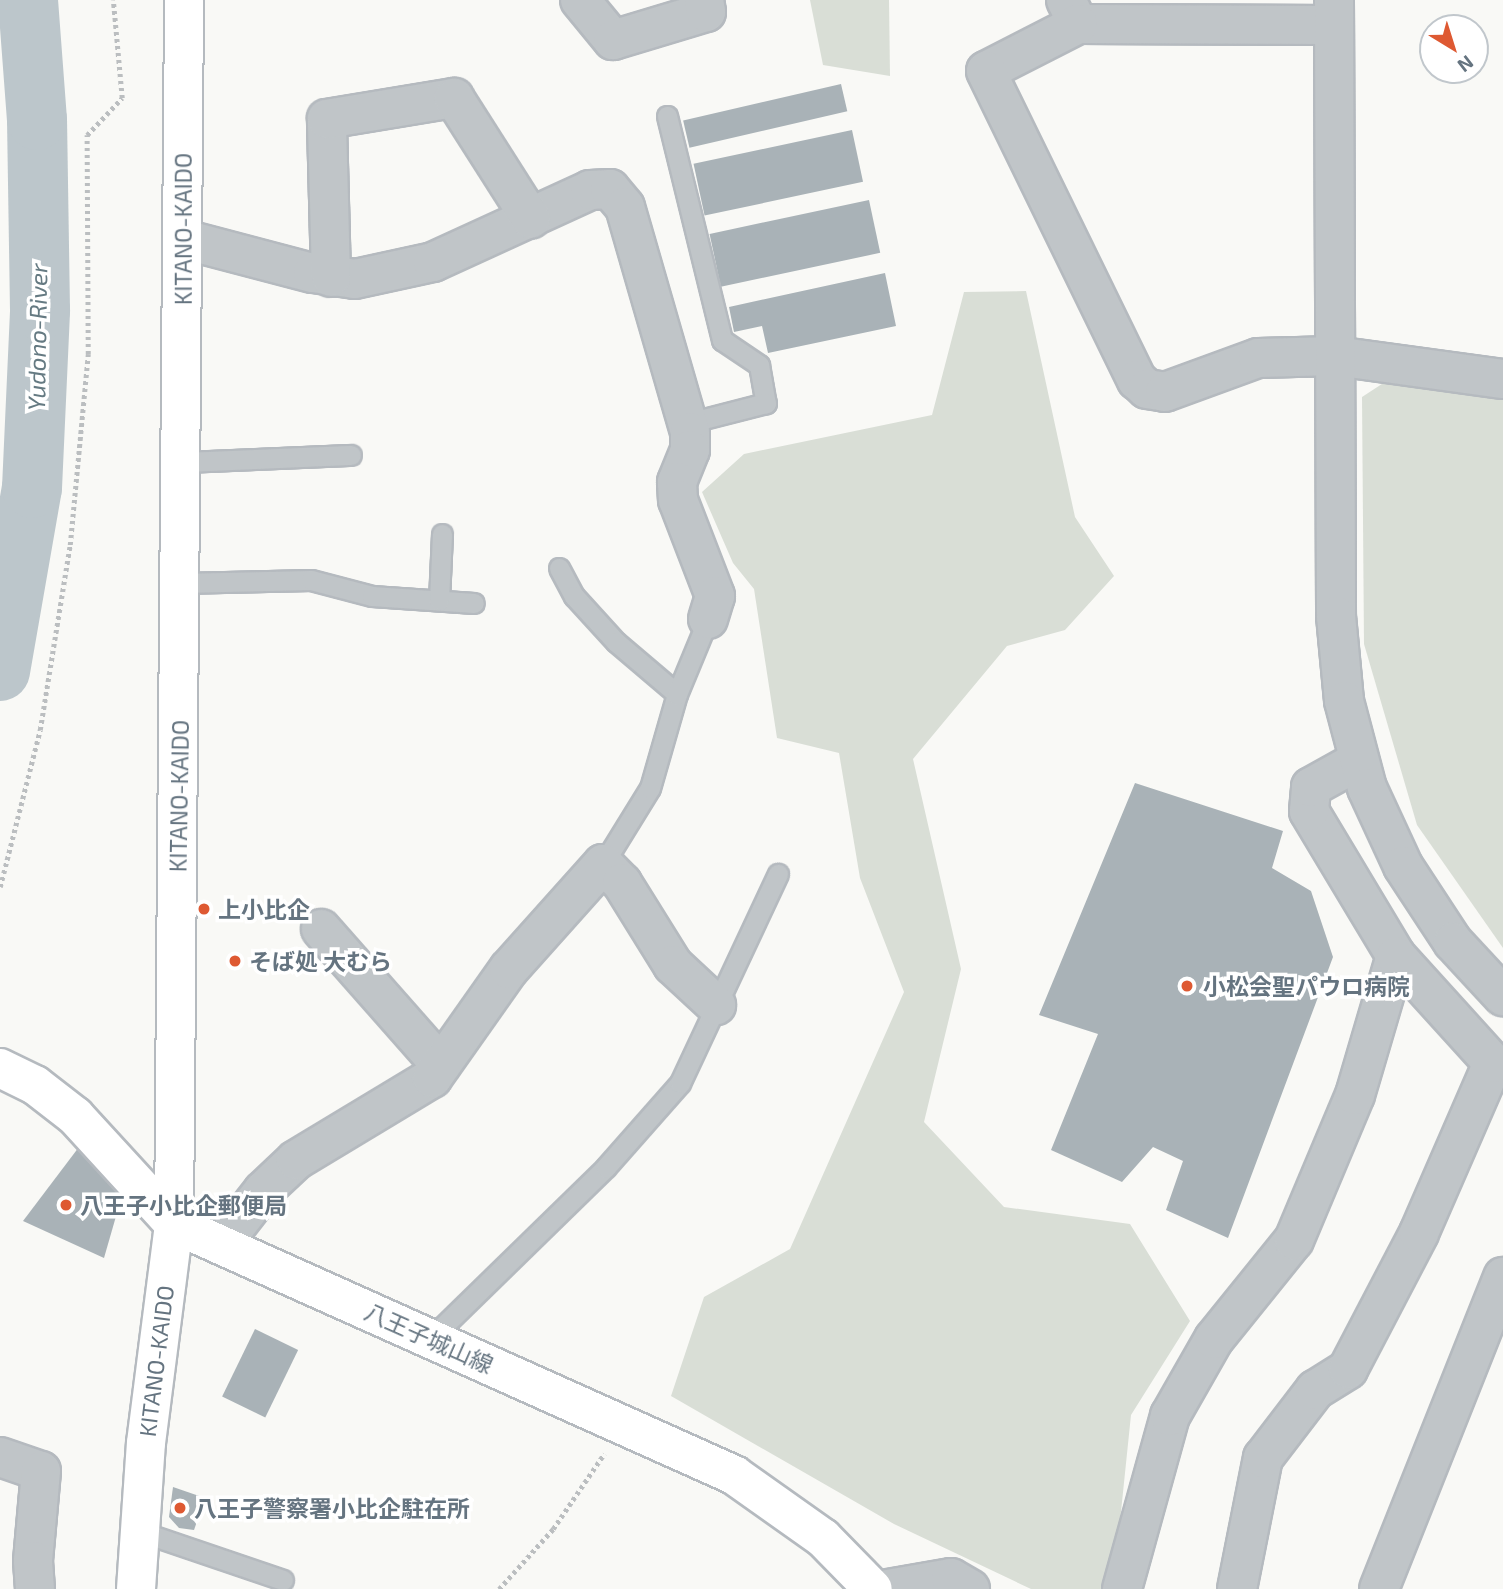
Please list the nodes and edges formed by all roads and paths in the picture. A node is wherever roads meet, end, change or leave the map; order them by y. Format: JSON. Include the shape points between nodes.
{"nodes":[{"id":1,"x":113,"y":0,"type":"edge"},
{"id":2,"x":184,"y":0,"type":"edge"},
{"id":3,"x":580,"y":0,"type":"edge"},
{"id":4,"x":704,"y":0,"type":"edge"},
{"id":5,"x":1072,"y":12,"type":"edge"},
{"id":6,"x":1334,"y":12,"type":"edge"},
{"id":7,"x":667,"y":116,"type":"dead end"},
{"id":8,"x":531,"y":219,"type":"junction"},
{"id":9,"x":183,"y":239,"type":"junction"},
{"id":10,"x":331,"y":277,"type":"junction"},
{"id":11,"x":1335,"y":356,"type":"junction"},
{"id":12,"x":1503,"y":379,"type":"edge"},
{"id":13,"x":688,"y":423,"type":"junction"},
{"id":14,"x":351,"y":455,"type":"dead end"},
{"id":15,"x":183,"y":462,"type":"junction"},
{"id":16,"x":442,"y":534,"type":"dead end"},
{"id":17,"x":559,"y":568,"type":"dead end"},
{"id":18,"x":181,"y":583,"type":"junction"},
{"id":19,"x":439,"y":600,"type":"junction"},
{"id":20,"x":474,"y":603,"type":"dead end"},
{"id":21,"x":708,"y":619,"type":"joint"},
{"id":22,"x":677,"y":694,"type":"junction"},
{"id":23,"x":1358,"y":761,"type":"junction"},
{"id":24,"x":603,"y":864,"type":"junction"},
{"id":25,"x":778,"y":874,"type":"dead end"},
{"id":26,"x":0,"y":887,"type":"edge"},
{"id":27,"x":321,"y":929,"type":"dead end"},
{"id":28,"x":1396,"y":956,"type":"junction"},
{"id":29,"x":1503,"y":996,"type":"edge"},
{"id":30,"x":716,"y":1005,"type":"junction"},
{"id":31,"x":441,"y":1065,"type":"junction"},
{"id":32,"x":0,"y":1068,"type":"edge"},
{"id":33,"x":174,"y":1224,"type":"junction"},
{"id":34,"x":221,"y":1245,"type":"junction"},
{"id":35,"x":1503,"y":1277,"type":"edge"},
{"id":36,"x":430,"y":1339,"type":"junction"},
{"id":37,"x":625,"y":1424,"type":"junction"},
{"id":38,"x":0,"y":1457,"type":"edge"},
{"id":39,"x":139,"y":1531,"type":"junction"},
{"id":40,"x":283,"y":1580,"type":"dead end"},
{"id":41,"x":869,"y":1586,"type":"edge"},
{"id":42,"x":35,"y":1589,"type":"edge"},
{"id":43,"x":136,"y":1589,"type":"edge"},
{"id":44,"x":499,"y":1589,"type":"edge"},
{"id":45,"x":971,"y":1589,"type":"edge"},
{"id":46,"x":1122,"y":1589,"type":"edge"},
{"id":47,"x":1237,"y":1589,"type":"edge"},
{"id":48,"x":1379,"y":1589,"type":"edge"}],
"edges":[{"from":1,"to":26,"type":"path","via":[[121,97],[87,135],[88,354],[70,545],[40,730]]},
{"from":2,"to":9,"type":"main road","name":"KITANO-KAIDO"},
{"from":3,"to":4,"type":"street","via":[[612,40],[706,12]]},
{"from":5,"to":6,"type":"street"},
{"from":5,"to":11,"type":"street","via":[[986,71],[1137,380],[1147,389],[1165,392],[1258,358]]},
{"from":6,"to":11,"type":"street"},
{"from":7,"to":13,"type":"lane","via":[[722,340],[760,365],[766,403]]},
{"from":8,"to":10,"type":"street","via":[[433,262],[355,279]]},
{"from":8,"to":10,"type":"street","via":[[454,97],[327,119]]},
{"from":8,"to":13,"type":"street","via":[[590,190],[610,190],[625,207]]},
{"from":9,"to":10,"type":"street"},
{"from":9,"to":15,"type":"main road","name":"KITANO-KAIDO"},
{"from":11,"to":12,"type":"street"},
{"from":11,"to":23,"type":"street","via":[[1337,630],[1344,701]]},
{"from":13,"to":21,"type":"street","via":[[690,450],[677,482],[678,500],[715,596]]},
{"from":14,"to":15,"type":"lane"},
{"from":15,"to":18,"type":"main road","name":"KITANO-KAIDO"},
{"from":16,"to":19,"type":"lane"},
{"from":17,"to":22,"type":"lane","via":[[575,596],[615,642]]},
{"from":18,"to":19,"type":"lane","via":[[311,580],[372,596]]},
{"from":18,"to":33,"type":"main road","name":"KITANO-KAIDO"},
{"from":19,"to":20,"type":"lane"},
{"from":21,"to":22,"type":"lane"},
{"from":22,"to":24,"type":"lane","via":[[650,788]]},
{"from":23,"to":28,"type":"street","via":[[1311,787],[1309,811]]},
{"from":23,"to":29,"type":"street","via":[[1377,814],[1417,891],[1453,942]]},
{"from":24,"to":30,"type":"street","via":[[622,883],[674,965]]},
{"from":24,"to":31,"type":"street","via":[[516,959]]},
{"from":25,"to":30,"type":"lane"},
{"from":27,"to":31,"type":"street"},
{"from":28,"to":46,"type":"street","via":[[1355,1095],[1294,1240],[1214,1339],[1170,1416]]},
{"from":28,"to":47,"type":"street","via":[[1493,1063],[1419,1233],[1349,1369],[1315,1390],[1264,1458]]},
{"from":30,"to":36,"type":"lane","via":[[680,1083],[606,1167]]},
{"from":31,"to":34,"type":"street","via":[[432,1079],[408,1095],[296,1160],[263,1191]]},
{"from":32,"to":33,"type":"main road","name":"八王子城山線","via":[[34,1084],[75,1116]]},
{"from":33,"to":34,"type":"main road","name":"八王子城山線"},
{"from":33,"to":39,"type":"main road","name":"KITANO-KAIDO","via":[[155,1358]]},
{"from":34,"to":36,"type":"main road","name":"八王子城山線"},
{"from":35,"to":48,"type":"street"},
{"from":36,"to":37,"type":"main road","name":"八王子城山線"},
{"from":37,"to":41,"type":"main road","name":"八王子城山線","via":[[734,1475],[783,1506]]},
{"from":37,"to":44,"type":"path","via":[[553,1529]]},
{"from":38,"to":42,"type":"street","via":[[41,1471]]},
{"from":39,"to":40,"type":"lane"},
{"from":39,"to":43,"type":"main road","name":"KITANO-KAIDO"},
{"from":41,"to":45,"type":"street","via":[[951,1578]]}]}
